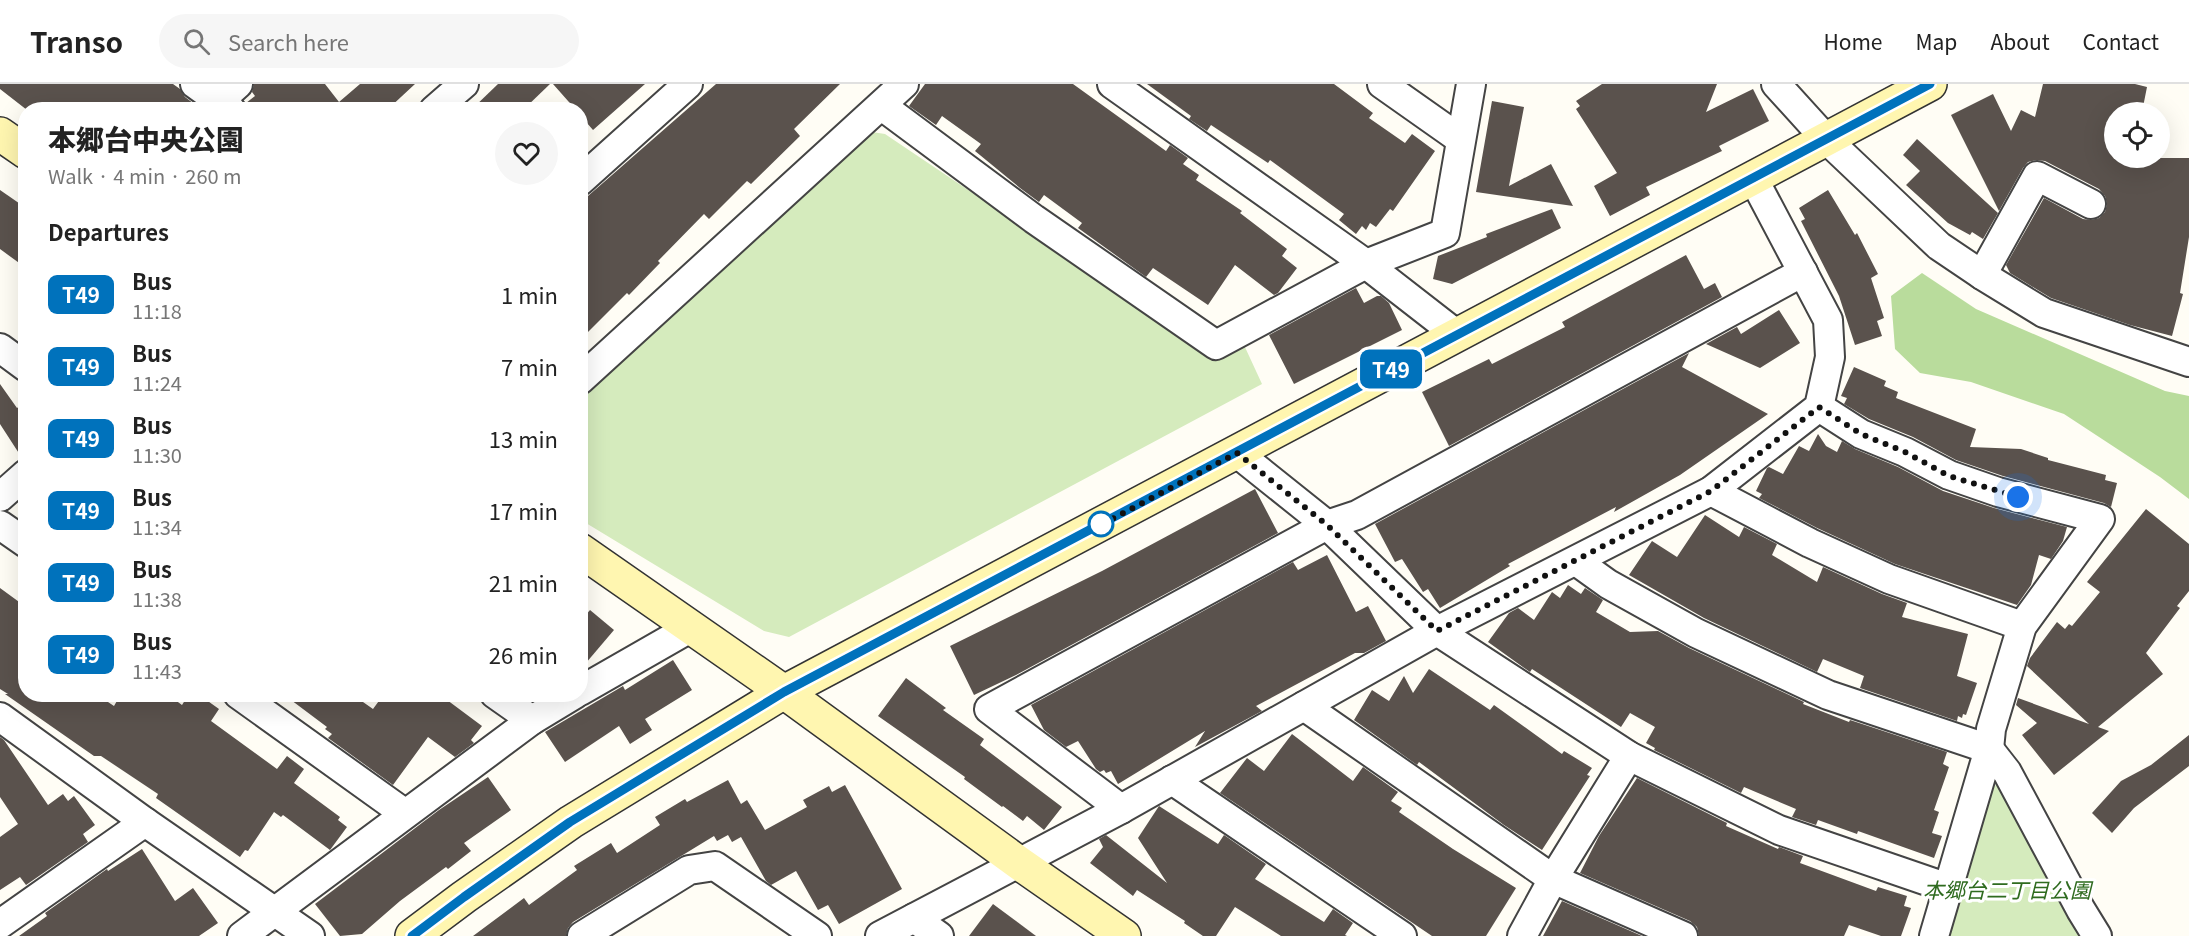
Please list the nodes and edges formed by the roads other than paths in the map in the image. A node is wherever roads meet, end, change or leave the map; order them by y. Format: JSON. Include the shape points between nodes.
{"nodes":[{"id":1,"x":195,"y":84,"type":"edge"},
{"id":2,"x":464,"y":84,"type":"edge"},
{"id":3,"x":688,"y":84,"type":"edge"},
{"id":4,"x":904,"y":84,"type":"edge"},
{"id":5,"x":1112,"y":84,"type":"edge"},
{"id":6,"x":1382,"y":84,"type":"edge"},
{"id":7,"x":1471,"y":84,"type":"edge"},
{"id":8,"x":1776,"y":84,"type":"edge"},
{"id":9,"x":1930,"y":84,"type":"edge"},
{"id":10,"x":229,"y":98,"type":"edge"},
{"id":11,"x":443,"y":102,"type":"edge"},
{"id":12,"x":882,"y":106,"type":"junction"},
{"id":13,"x":0,"y":134,"type":"edge"},
{"id":14,"x":1825,"y":138,"type":"junction"},
{"id":15,"x":1460,"y":139,"type":"junction"},
{"id":16,"x":18,"y":146,"type":"edge"},
{"id":17,"x":588,"y":174,"type":"edge"},
{"id":18,"x":1753,"y":178,"type":"junction"},
{"id":19,"x":2091,"y":204,"type":"dead end"},
{"id":20,"x":1366,"y":264,"type":"junction"},
{"id":21,"x":1803,"y":272,"type":"junction"},
{"id":22,"x":1982,"y":275,"type":"junction"},
{"id":23,"x":1456,"y":334,"type":"junction"},
{"id":24,"x":0,"y":348,"type":"edge"},
{"id":25,"x":18,"y":361,"type":"edge"},
{"id":26,"x":2189,"y":362,"type":"edge"},
{"id":27,"x":588,"y":366,"type":"edge"},
{"id":28,"x":1819,"y":407,"type":"junction"},
{"id":29,"x":1237,"y":453,"type":"junction"},
{"id":30,"x":18,"y":481,"type":"edge"},
{"id":31,"x":1711,"y":491,"type":"junction"},
{"id":32,"x":0,"y":497,"type":"edge"},
{"id":33,"x":0,"y":525,"type":"edge"},
{"id":34,"x":1327,"y":525,"type":"junction"},
{"id":35,"x":18,"y":537,"type":"edge"},
{"id":36,"x":588,"y":556,"type":"edge"},
{"id":37,"x":1576,"y":561,"type":"junction"},
{"id":38,"x":2022,"y":626,"type":"junction"},
{"id":39,"x":690,"y":628,"type":"junction"},
{"id":40,"x":1437,"y":631,"type":"junction"},
{"id":41,"x":588,"y":686,"type":"edge"},
{"id":42,"x":784,"y":692,"type":"junction"},
{"id":43,"x":249,"y":702,"type":"edge"},
{"id":44,"x":506,"y":702,"type":"edge"},
{"id":45,"x":562,"y":702,"type":"edge"},
{"id":46,"x":1304,"y":706,"type":"junction"},
{"id":47,"x":532,"y":720,"type":"junction"},
{"id":48,"x":6,"y":730,"type":"edge"},
{"id":49,"x":1989,"y":749,"type":"junction"},
{"id":50,"x":1629,"y":756,"type":"junction"},
{"id":51,"x":1172,"y":780,"type":"junction"},
{"id":52,"x":1121,"y":809,"type":"junction"},
{"id":53,"x":404,"y":813,"type":"junction"},
{"id":54,"x":145,"y":822,"type":"junction"},
{"id":55,"x":1019,"y":863,"type":"junction"},
{"id":56,"x":1553,"y":879,"type":"junction"},
{"id":57,"x":1948,"y":888,"type":"junction"},
{"id":58,"x":276,"y":912,"type":"junction"},
{"id":59,"x":914,"y":918,"type":"junction"},
{"id":60,"x":0,"y":924,"type":"edge"},
{"id":61,"x":242,"y":936,"type":"edge"},
{"id":62,"x":310,"y":936,"type":"edge"},
{"id":63,"x":412,"y":936,"type":"edge"},
{"id":64,"x":582,"y":936,"type":"edge"},
{"id":65,"x":817,"y":936,"type":"edge"},
{"id":66,"x":880,"y":936,"type":"edge"},
{"id":67,"x":939,"y":936,"type":"edge"},
{"id":68,"x":1124,"y":936,"type":"edge"},
{"id":69,"x":1402,"y":936,"type":"edge"},
{"id":70,"x":1522,"y":936,"type":"edge"},
{"id":71,"x":1683,"y":936,"type":"edge"},
{"id":72,"x":1934,"y":936,"type":"edge"},
{"id":73,"x":2097,"y":936,"type":"edge"}],
"edges":[{"from":1,"to":10,"type":"street"},
{"from":2,"to":11,"type":"street"},
{"from":3,"to":17,"type":"street"},
{"from":4,"to":12,"type":"street"},
{"from":5,"to":20,"type":"street"},
{"from":6,"to":15,"type":"street"},
{"from":7,"to":15,"type":"street"},
{"from":8,"to":14,"type":"street"},
{"from":9,"to":14,"type":"street"},
{"from":12,"to":20,"type":"street","via":[[1034,219],[1216,345]]},
{"from":12,"to":27,"type":"street"},
{"from":13,"to":16,"type":"street"},
{"from":14,"to":18,"type":"street"},
{"from":14,"to":22,"type":"street","via":[[1939,246]]},
{"from":15,"to":20,"type":"street","via":[[1445,233]]},
{"from":18,"to":21,"type":"street"},
{"from":18,"to":23,"type":"street"},
{"from":19,"to":22,"type":"street","via":[[2037,176]]},
{"from":20,"to":23,"type":"street"},
{"from":21,"to":28,"type":"street","via":[[1828,320],[1830,357]]},
{"from":21,"to":34,"type":"street","via":[[1357,515]]},
{"from":22,"to":26,"type":"street","via":[[2044,313]]},
{"from":23,"to":29,"type":"street"},
{"from":24,"to":25,"type":"street"},
{"from":28,"to":31,"type":"street"},
{"from":28,"to":38,"type":"street","via":[[1861,434],[1949,476],[2100,519]]},
{"from":29,"to":34,"type":"street"},
{"from":29,"to":42,"type":"street"},
{"from":30,"to":32,"type":"street"},
{"from":31,"to":37,"type":"street"},
{"from":31,"to":38,"type":"street","via":[[1890,579]]},
{"from":33,"to":35,"type":"street"},
{"from":34,"to":40,"type":"street"},
{"from":34,"to":52,"type":"street","via":[[989,708]]},
{"from":36,"to":39,"type":"street"},
{"from":37,"to":40,"type":"street"},
{"from":37,"to":49,"type":"street","via":[[1608,584],[1696,633],[1828,695]]},
{"from":38,"to":49,"type":"street","via":[[1991,729]]},
{"from":39,"to":41,"type":"street"},
{"from":39,"to":42,"type":"street"},
{"from":40,"to":46,"type":"street"},
{"from":40,"to":50,"type":"street"},
{"from":42,"to":55,"type":"street"},
{"from":42,"to":63,"type":"street","via":[[570,822]]},
{"from":43,"to":53,"type":"street"},
{"from":44,"to":47,"type":"street"},
{"from":45,"to":47,"type":"street"},
{"from":46,"to":51,"type":"street"},
{"from":46,"to":56,"type":"street"},
{"from":47,"to":53,"type":"street"},
{"from":48,"to":54,"type":"street"},
{"from":49,"to":57,"type":"street"},
{"from":49,"to":73,"type":"street","via":[[2007,772]]},
{"from":50,"to":56,"type":"street"},
{"from":50,"to":57,"type":"street","via":[[1779,830]]},
{"from":51,"to":52,"type":"street"},
{"from":51,"to":69,"type":"street"},
{"from":52,"to":55,"type":"street"},
{"from":53,"to":58,"type":"street"},
{"from":54,"to":58,"type":"street"},
{"from":54,"to":60,"type":"street"},
{"from":55,"to":59,"type":"street"},
{"from":55,"to":68,"type":"street"},
{"from":56,"to":70,"type":"street"},
{"from":56,"to":71,"type":"street"},
{"from":57,"to":72,"type":"street"},
{"from":58,"to":61,"type":"street"},
{"from":58,"to":62,"type":"street"},
{"from":59,"to":66,"type":"street"},
{"from":59,"to":67,"type":"street"},
{"from":64,"to":65,"type":"street","via":[[689,870],[715,866]]}]}
